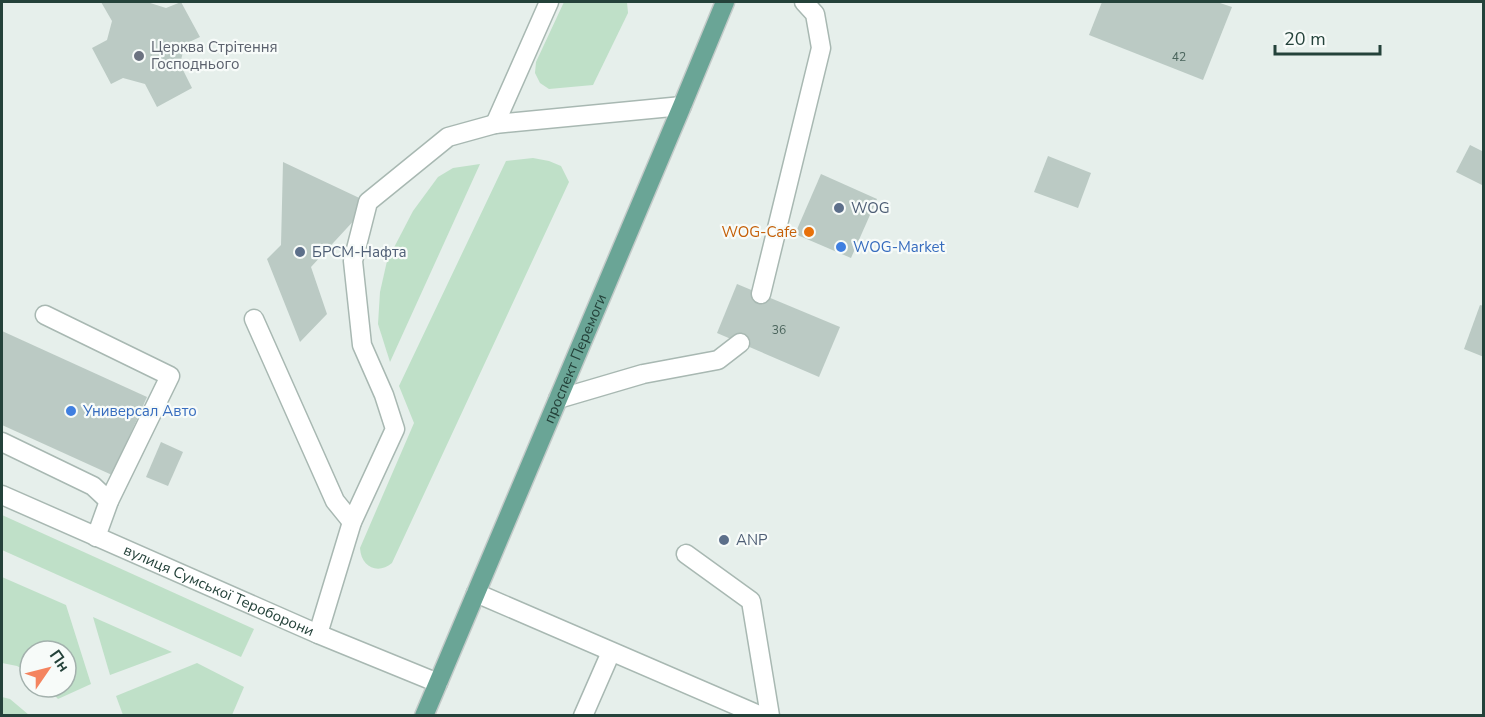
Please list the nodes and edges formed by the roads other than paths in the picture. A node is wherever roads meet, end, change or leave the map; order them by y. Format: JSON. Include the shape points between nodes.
{"nodes":[{"id":1,"x":549,"y":2,"type":"edge"},
{"id":2,"x":724,"y":2,"type":"edge"},
{"id":3,"x":804,"y":2,"type":"edge"},
{"id":4,"x":682,"y":106,"type":"junction"},
{"id":5,"x":495,"y":124,"type":"junction"},
{"id":6,"x":760,"y":294,"type":"dead end"},
{"id":7,"x":45,"y":315,"type":"dead end"},
{"id":8,"x":254,"y":319,"type":"dead end"},
{"id":9,"x":740,"y":343,"type":"dead end"},
{"id":10,"x":558,"y":399,"type":"junction"},
{"id":11,"x":2,"y":442,"type":"edge"},
{"id":12,"x":2,"y":495,"type":"edge"},
{"id":13,"x":109,"y":501,"type":"junction"},
{"id":14,"x":352,"y":522,"type":"junction"},
{"id":15,"x":96,"y":537,"type":"junction"},
{"id":16,"x":686,"y":554,"type":"dead end"},
{"id":17,"x":476,"y":594,"type":"junction"},
{"id":18,"x":318,"y":634,"type":"junction"},
{"id":19,"x":611,"y":652,"type":"junction"},
{"id":20,"x":438,"y":683,"type":"junction"},
{"id":21,"x":424,"y":716,"type":"edge"},
{"id":22,"x":583,"y":716,"type":"edge"},
{"id":23,"x":761,"y":716,"type":"edge"},
{"id":24,"x":770,"y":716,"type":"edge"}],
"edges":[{"from":1,"to":5,"type":"street"},
{"from":2,"to":4,"type":"main road","name":"проспект Перемоги"},
{"from":3,"to":6,"type":"street","via":[[815,14],[821,48]]},
{"from":4,"to":5,"type":"street"},
{"from":4,"to":10,"type":"main road","name":"проспект Перемоги"},
{"from":5,"to":14,"type":"street","via":[[448,137],[368,202],[353,261],[362,345],[394,429]]},
{"from":7,"to":13,"type":"street","via":[[170,376]]},
{"from":8,"to":14,"type":"street","via":[[335,501]]},
{"from":9,"to":10,"type":"street","via":[[718,360],[643,374]]},
{"from":10,"to":17,"type":"main road","name":"проспект Перемоги"},
{"from":11,"to":13,"type":"street","via":[[93,486]]},
{"from":12,"to":15,"type":"street","name":"вулиця Сумської Тероборони"},
{"from":13,"to":15,"type":"street"},
{"from":14,"to":18,"type":"street"},
{"from":15,"to":18,"type":"street","name":"вулиця Сумської Тероборони"},
{"from":16,"to":24,"type":"street","via":[[751,601]]},
{"from":17,"to":19,"type":"street"},
{"from":17,"to":20,"type":"main road","name":"проспект Перемоги"},
{"from":18,"to":20,"type":"street","name":"вулиця Сумської Тероборони"},
{"from":19,"to":22,"type":"street"},
{"from":19,"to":23,"type":"street"},
{"from":20,"to":21,"type":"main road","name":"проспект Перемоги"}]}
